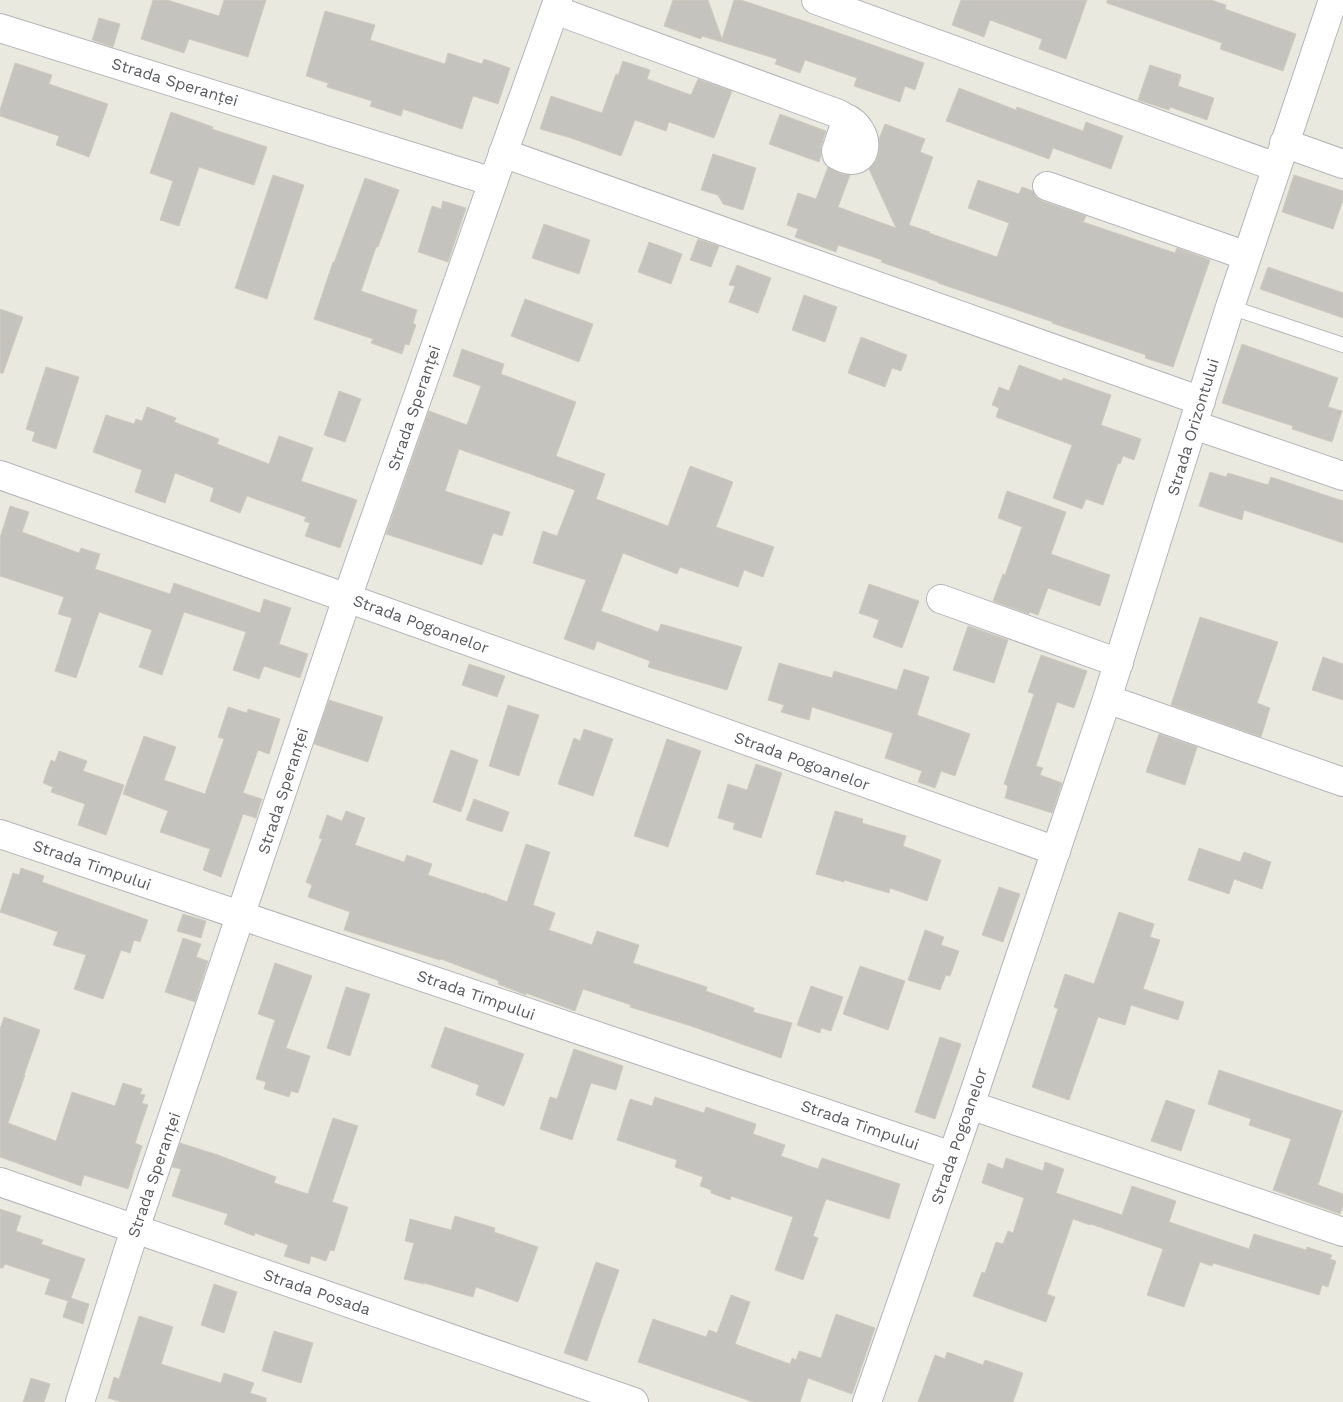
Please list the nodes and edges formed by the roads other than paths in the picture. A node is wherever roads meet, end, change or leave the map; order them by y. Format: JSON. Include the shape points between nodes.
{"nodes":[{"id":1,"x":816,"y":0,"type":"edge"},
{"id":2,"x":1328,"y":1,"type":"edge"},
{"id":3,"x":557,"y":5,"type":"edge"},
{"id":4,"x":0,"y":28,"type":"edge"},
{"id":5,"x":1332,"y":36,"type":"edge"},
{"id":6,"x":844,"y":118,"type":"dead end"},
{"id":7,"x":503,"y":153,"type":"junction"},
{"id":8,"x":1280,"y":155,"type":"junction"},
{"id":9,"x":1343,"y":164,"type":"edge"},
{"id":10,"x":492,"y":182,"type":"junction"},
{"id":11,"x":1047,"y":186,"type":"dead end"},
{"id":12,"x":1247,"y":256,"type":"junction"},
{"id":13,"x":1230,"y":308,"type":"junction"},
{"id":14,"x":1343,"y":345,"type":"edge"},
{"id":15,"x":1197,"y":413,"type":"junction"},
{"id":16,"x":0,"y":476,"type":"edge"},
{"id":17,"x":1343,"y":476,"type":"edge"},
{"id":18,"x":347,"y":598,"type":"junction"},
{"id":19,"x":941,"y":599,"type":"dead end"},
{"id":20,"x":1119,"y":663,"type":"junction"},
{"id":21,"x":1107,"y":699,"type":"junction"},
{"id":22,"x":1343,"y":782,"type":"edge"},
{"id":23,"x":0,"y":834,"type":"edge"},
{"id":24,"x":1056,"y":851,"type":"junction"},
{"id":25,"x":241,"y":916,"type":"junction"},
{"id":26,"x":970,"y":1105,"type":"junction"},
{"id":27,"x":952,"y":1156,"type":"junction"},
{"id":28,"x":0,"y":1182,"type":"edge"},
{"id":29,"x":135,"y":1229,"type":"junction"},
{"id":30,"x":1343,"y":1232,"type":"edge"},
{"id":31,"x":80,"y":1402,"type":"edge"},
{"id":32,"x":634,"y":1402,"type":"edge"},
{"id":33,"x":867,"y":1402,"type":"edge"}],
"edges":[{"from":1,"to":8,"type":"street"},
{"from":2,"to":5,"type":"street","name":"Strada Orizontului"},
{"from":3,"to":6,"type":"street"},
{"from":3,"to":7,"type":"street","name":"Strada Speranței"},
{"from":4,"to":10,"type":"street","name":"Strada Speranței"},
{"from":5,"to":8,"type":"street","name":"Strada Orizontului"},
{"from":7,"to":10,"type":"street","name":"Strada Speranței"},
{"from":7,"to":15,"type":"street"},
{"from":8,"to":9,"type":"street"},
{"from":8,"to":12,"type":"street","name":"Strada Orizontului"},
{"from":10,"to":18,"type":"street","name":"Strada Speranței"},
{"from":11,"to":12,"type":"street"},
{"from":12,"to":13,"type":"street","name":"Strada Orizontului"},
{"from":13,"to":14,"type":"lane"},
{"from":13,"to":15,"type":"street","name":"Strada Orizontului"},
{"from":15,"to":17,"type":"street"},
{"from":15,"to":20,"type":"street","name":"Strada Orizontului"},
{"from":16,"to":18,"type":"street","name":"Strada Pogoanelor"},
{"from":18,"to":24,"type":"street","name":"Strada Pogoanelor"},
{"from":18,"to":25,"type":"street","name":"Strada Speranței"},
{"from":19,"to":20,"type":"street"},
{"from":20,"to":21,"type":"street","name":"Strada Orizontului"},
{"from":21,"to":22,"type":"street"},
{"from":21,"to":24,"type":"street","name":"Strada Orizontului"},
{"from":23,"to":25,"type":"street","name":"Strada Timpului"},
{"from":24,"to":26,"type":"street","name":"Strada Pogoanelor"},
{"from":25,"to":27,"type":"street","name":"Strada Timpului"},
{"from":25,"to":29,"type":"street","name":"Strada Speranței"},
{"from":26,"to":27,"type":"street","name":"Strada Pogoanelor"},
{"from":26,"to":30,"type":"street"},
{"from":27,"to":33,"type":"street","name":"Strada Pogoanelor"},
{"from":28,"to":29,"type":"street","name":"Strada Posada"},
{"from":29,"to":31,"type":"street","name":"Strada Speranței"},
{"from":29,"to":32,"type":"street","name":"Strada Posada"}]}
